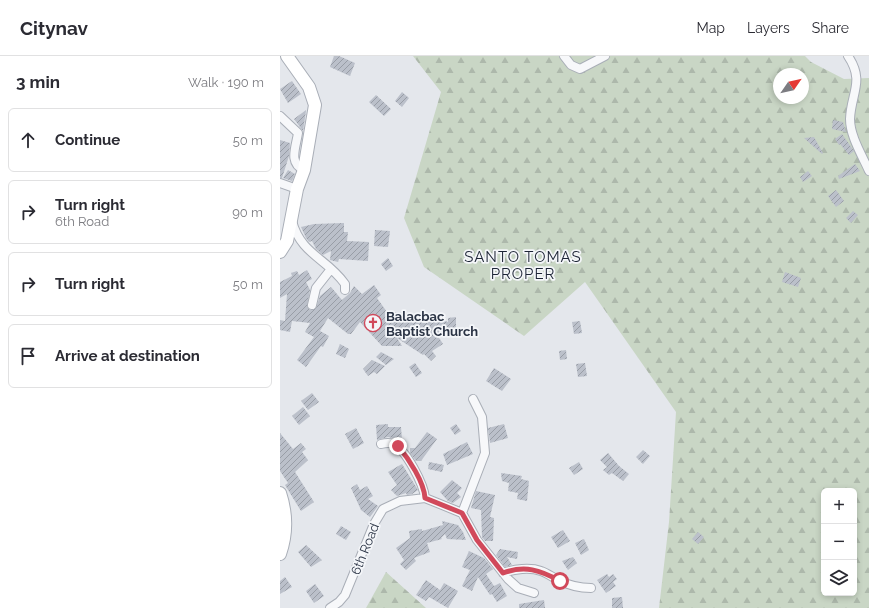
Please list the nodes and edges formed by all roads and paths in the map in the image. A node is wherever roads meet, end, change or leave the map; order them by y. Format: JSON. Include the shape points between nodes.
{"nodes":[{"id":1,"x":288,"y":56,"type":"edge"},
{"id":2,"x":564,"y":56,"type":"edge"},
{"id":3,"x":605,"y":56,"type":"edge"},
{"id":4,"x":848,"y":56,"type":"edge"},
{"id":5,"x":280,"y":116,"type":"edge"},
{"id":6,"x":304,"y":170,"type":"junction"},
{"id":7,"x":869,"y":171,"type":"edge"},
{"id":8,"x":280,"y":183,"type":"edge"},
{"id":9,"x":297,"y":189,"type":"junction"},
{"id":10,"x":291,"y":216,"type":"junction"},
{"id":11,"x":280,"y":252,"type":"edge"},
{"id":12,"x":331,"y":269,"type":"junction"},
{"id":13,"x":345,"y":290,"type":"dead end"},
{"id":14,"x":312,"y":305,"type":"dead end"},
{"id":15,"x":473,"y":399,"type":"dead end"},
{"id":16,"x":381,"y":444,"type":"dead end"},
{"id":17,"x":280,"y":494,"type":"edge"},
{"id":18,"x":425,"y":498,"type":"junction"},
{"id":19,"x":462,"y":513,"type":"junction"},
{"id":20,"x":280,"y":554,"type":"edge"},
{"id":21,"x":503,"y":573,"type":"junction"},
{"id":22,"x":591,"y":588,"type":"dead end"},
{"id":23,"x":534,"y":594,"type":"dead end"},
{"id":24,"x":330,"y":608,"type":"edge"}],
"edges":[{"from":1,"to":6,"type":"main road","via":[[308,87],[315,105]]},
{"from":2,"to":3,"type":"street","via":[[571,65],[580,69]]},
{"from":4,"to":7,"type":"street","via":[[855,66],[857,83],[850,119],[854,137]]},
{"from":5,"to":6,"type":"street","via":[[298,133],[293,160],[296,167]]},
{"from":6,"to":9,"type":"main road"},
{"from":8,"to":9,"type":"street"},
{"from":9,"to":10,"type":"main road"},
{"from":10,"to":11,"type":"main road","via":[[287,241]]},
{"from":10,"to":12,"type":"street","via":[[304,246]]},
{"from":12,"to":13,"type":"street","via":[[343,281]]},
{"from":12,"to":14,"type":"street","via":[[316,288]]},
{"from":15,"to":19,"type":"street","via":[[482,417],[485,453]]},
{"from":16,"to":18,"type":"street","via":[[393,444],[403,452],[423,485]]},
{"from":17,"to":20,"type":"main road","via":[[286,522],[286,538]]},
{"from":18,"to":19,"type":"street","name":"6th Road"},
{"from":18,"to":24,"type":"street","name":"6th Road","via":[[400,501],[383,509],[374,524],[345,595]]},
{"from":19,"to":21,"type":"street","via":[[477,540]]},
{"from":21,"to":22,"type":"street","via":[[533,569],[580,588]]},
{"from":21,"to":23,"type":"street","via":[[518,588]]}]}
